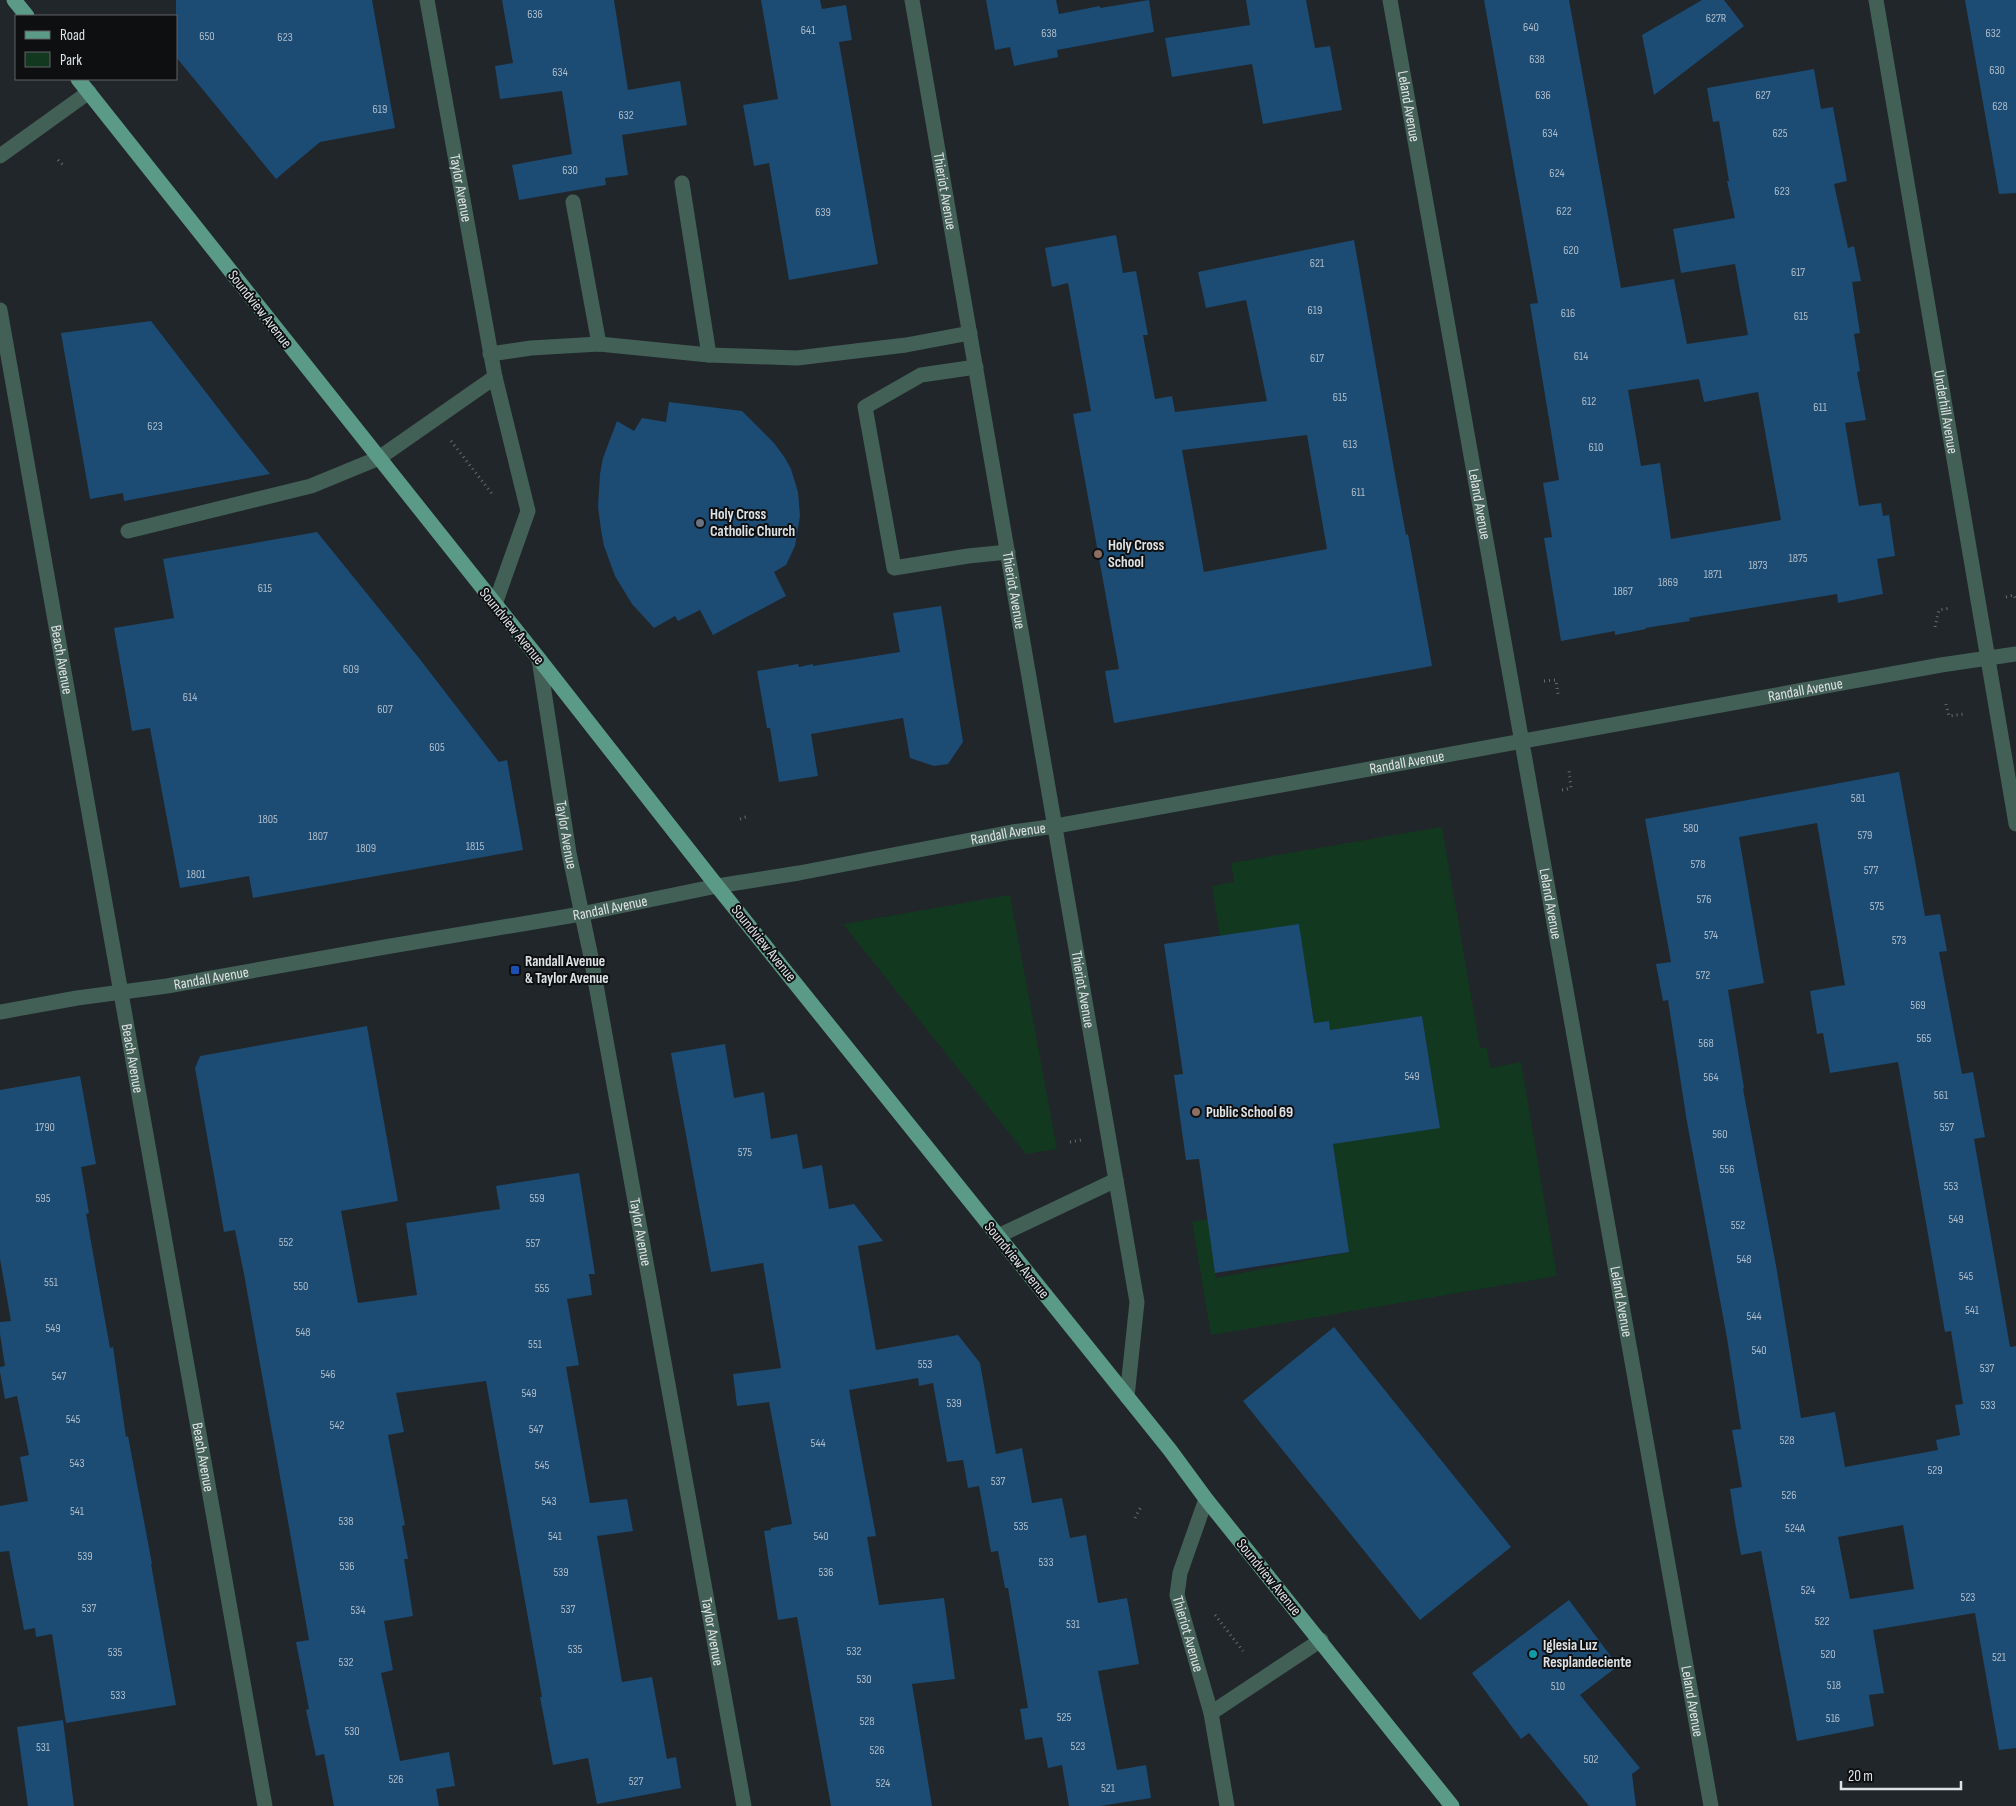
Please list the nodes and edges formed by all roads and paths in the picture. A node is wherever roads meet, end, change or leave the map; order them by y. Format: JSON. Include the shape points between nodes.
{"nodes":[{"id":1,"x":14,"y":0,"type":"edge"},
{"id":2,"x":427,"y":0,"type":"edge"},
{"id":3,"x":912,"y":0,"type":"edge"},
{"id":4,"x":1390,"y":0,"type":"edge"},
{"id":5,"x":1876,"y":0,"type":"edge"},
{"id":6,"x":26,"y":15,"type":"edge"},
{"id":7,"x":79,"y":80,"type":"edge"},
{"id":8,"x":89,"y":92,"type":"junction"},
{"id":9,"x":0,"y":156,"type":"edge"},
{"id":10,"x":58,"y":160,"type":"dead end"},
{"id":11,"x":65,"y":167,"type":"dead end"},
{"id":12,"x":682,"y":183,"type":"dead end"},
{"id":13,"x":573,"y":202,"type":"dead end"},
{"id":14,"x":0,"y":310,"type":"edge"},
{"id":15,"x":970,"y":333,"type":"junction"},
{"id":16,"x":598,"y":344,"type":"junction"},
{"id":17,"x":490,"y":354,"type":"junction"},
{"id":18,"x":709,"y":355,"type":"junction"},
{"id":19,"x":976,"y":367,"type":"junction"},
{"id":20,"x":495,"y":377,"type":"junction"},
{"id":21,"x":445,"y":434,"type":"dead end"},
{"id":22,"x":378,"y":458,"type":"junction"},
{"id":23,"x":498,"y":501,"type":"dead end"},
{"id":24,"x":128,"y":531,"type":"dead end"},
{"id":25,"x":1008,"y":552,"type":"junction"},
{"id":26,"x":2006,"y":597,"type":"dead end"},
{"id":27,"x":2016,"y":598,"type":"edge"},
{"id":28,"x":495,"y":604,"type":"junction"},
{"id":29,"x":1950,"y":608,"type":"dead end"},
{"id":30,"x":1935,"y":627,"type":"dead end"},
{"id":31,"x":2016,"y":654,"type":"edge"},
{"id":32,"x":1988,"y":658,"type":"junction"},
{"id":33,"x":539,"y":659,"type":"junction"},
{"id":34,"x":1544,"y":681,"type":"dead end"},
{"id":35,"x":1558,"y":694,"type":"dead end"},
{"id":36,"x":1946,"y":704,"type":"dead end"},
{"id":37,"x":1964,"y":714,"type":"dead end"},
{"id":38,"x":1522,"y":742,"type":"junction"},
{"id":39,"x":1569,"y":770,"type":"dead end"},
{"id":40,"x":1562,"y":790,"type":"dead end"},
{"id":41,"x":748,"y":816,"type":"dead end"},
{"id":42,"x":740,"y":819,"type":"dead end"},
{"id":43,"x":2016,"y":824,"type":"edge"},
{"id":44,"x":1056,"y":826,"type":"junction"},
{"id":45,"x":717,"y":886,"type":"junction"},
{"id":46,"x":581,"y":914,"type":"junction"},
{"id":47,"x":120,"y":992,"type":"junction"},
{"id":48,"x":0,"y":1012,"type":"edge"},
{"id":49,"x":1116,"y":1180,"type":"junction"},
{"id":50,"x":998,"y":1236,"type":"junction"},
{"id":51,"x":1127,"y":1396,"type":"junction"},
{"id":52,"x":1206,"y":1500,"type":"junction"},
{"id":53,"x":1142,"y":1506,"type":"dead end"},
{"id":54,"x":1135,"y":1518,"type":"dead end"},
{"id":55,"x":1211,"y":1610,"type":"dead end"},
{"id":56,"x":1321,"y":1640,"type":"junction"},
{"id":57,"x":1243,"y":1651,"type":"dead end"},
{"id":58,"x":1211,"y":1713,"type":"junction"},
{"id":59,"x":265,"y":1806,"type":"edge"},
{"id":60,"x":744,"y":1806,"type":"edge"},
{"id":61,"x":1227,"y":1806,"type":"edge"},
{"id":62,"x":1452,"y":1806,"type":"edge"},
{"id":63,"x":1711,"y":1806,"type":"edge"}],
"edges":[{"from":1,"to":6,"type":"main road"},
{"from":2,"to":17,"type":"street","name":"Taylor Avenue"},
{"from":3,"to":15,"type":"street","name":"Thieriot Avenue"},
{"from":4,"to":38,"type":"street","name":"Leland Avenue"},
{"from":5,"to":32,"type":"street","name":"Underhill Avenue"},
{"from":7,"to":8,"type":"main road","name":"Soundview Avenue"},
{"from":8,"to":9,"type":"street"},
{"from":8,"to":22,"type":"main road","name":"Soundview Avenue"},
{"from":10,"to":11,"type":"path"},
{"from":12,"to":18,"type":"street"},
{"from":13,"to":16,"type":"street"},
{"from":14,"to":47,"type":"street","name":"Beach Avenue"},
{"from":15,"to":18,"type":"street","via":[[906,345],[797,358]]},
{"from":15,"to":19,"type":"street","name":"Thieriot Avenue"},
{"from":16,"to":17,"type":"street"},
{"from":16,"to":18,"type":"street"},
{"from":17,"to":20,"type":"street","name":"Taylor Avenue"},
{"from":19,"to":25,"type":"street","name":"Thieriot Avenue"},
{"from":19,"to":25,"type":"street","via":[[922,375],[865,407],[894,568]]},
{"from":20,"to":22,"type":"street"},
{"from":20,"to":28,"type":"street","name":"Taylor Avenue","via":[[528,511]]},
{"from":21,"to":23,"type":"path"},
{"from":22,"to":24,"type":"street","via":[[312,486]]},
{"from":22,"to":28,"type":"main road","name":"Soundview Avenue"},
{"from":25,"to":44,"type":"street","name":"Thieriot Avenue"},
{"from":26,"to":27,"type":"path","via":[[2014,595]]},
{"from":28,"to":33,"type":"main road","name":"Soundview Avenue"},
{"from":29,"to":30,"type":"path","via":[[1939,610]]},
{"from":31,"to":32,"type":"street","name":"Randall Avenue"},
{"from":32,"to":38,"type":"street","name":"Randall Avenue"},
{"from":32,"to":43,"type":"street","name":"Underhill Avenue"},
{"from":33,"to":45,"type":"main road","name":"Soundview Avenue"},
{"from":33,"to":46,"type":"street","name":"Taylor Avenue"},
{"from":34,"to":35,"type":"path","via":[[1556,680]]},
{"from":36,"to":37,"type":"path","via":[[1949,716]]},
{"from":38,"to":44,"type":"street","name":"Randall Avenue"},
{"from":38,"to":63,"type":"street","name":"Leland Avenue"},
{"from":39,"to":40,"type":"path","via":[[1571,788]]},
{"from":41,"to":42,"type":"path"},
{"from":44,"to":45,"type":"street","name":"Randall Avenue"},
{"from":44,"to":49,"type":"street","name":"Thieriot Avenue"},
{"from":45,"to":46,"type":"street","name":"Randall Avenue"},
{"from":45,"to":50,"type":"main road","name":"Soundview Avenue"},
{"from":46,"to":47,"type":"street","name":"Randall Avenue"},
{"from":46,"to":60,"type":"street","name":"Taylor Avenue"},
{"from":47,"to":48,"type":"street","name":"Randall Avenue"},
{"from":47,"to":59,"type":"street","name":"Beach Avenue"},
{"from":49,"to":50,"type":"street"},
{"from":49,"to":51,"type":"street","name":"Thieriot Avenue","via":[[1137,1302]]},
{"from":50,"to":51,"type":"main road","name":"Soundview Avenue"},
{"from":51,"to":52,"type":"main road","name":"Soundview Avenue"},
{"from":52,"to":56,"type":"main road","name":"Soundview Avenue"},
{"from":52,"to":58,"type":"street","name":"Thieriot Avenue","via":[[1180,1573],[1177,1595]]},
{"from":53,"to":54,"type":"path"},
{"from":55,"to":57,"type":"path"},
{"from":56,"to":58,"type":"street"},
{"from":56,"to":62,"type":"main road","name":"Soundview Avenue"},
{"from":58,"to":61,"type":"street","name":"Thieriot Avenue"}]}
